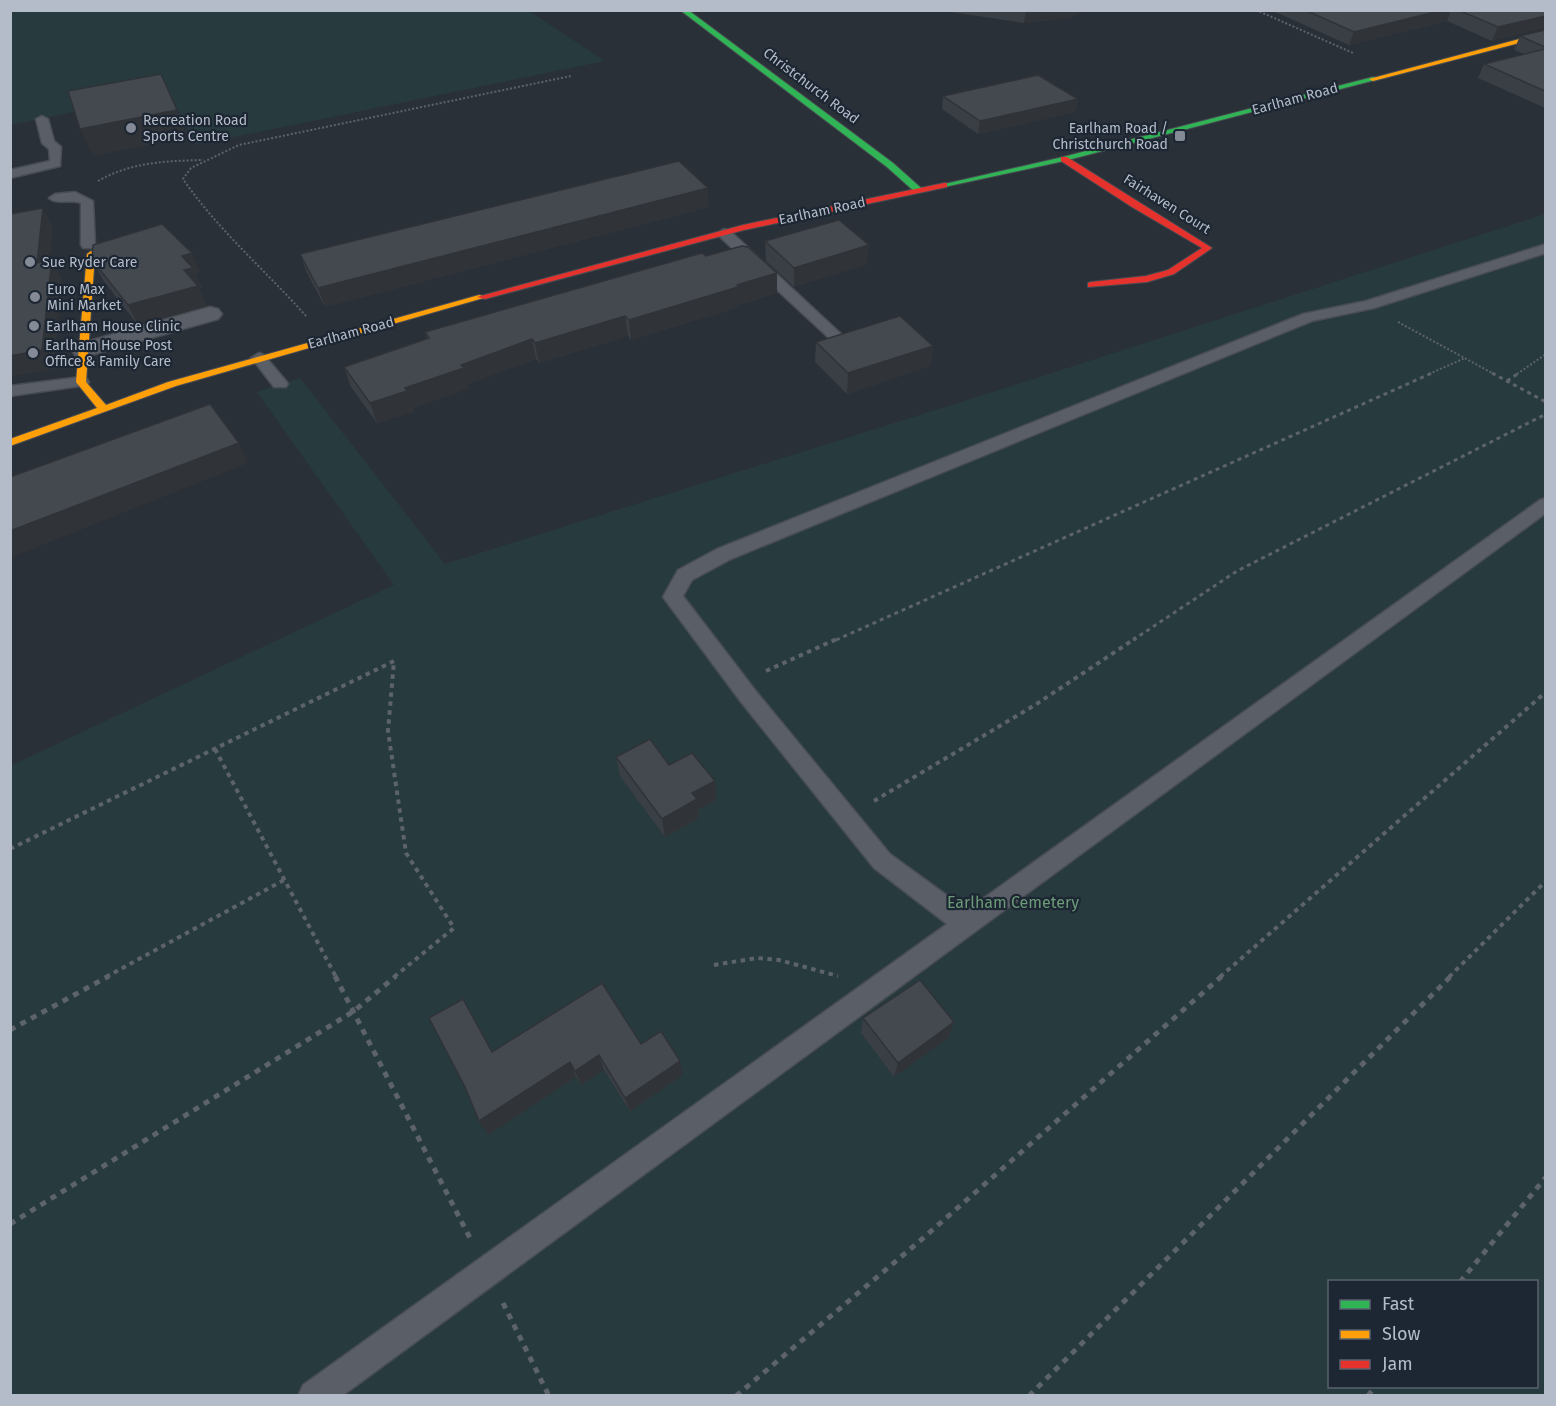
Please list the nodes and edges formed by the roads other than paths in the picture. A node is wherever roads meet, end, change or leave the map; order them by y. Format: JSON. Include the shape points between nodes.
{"nodes":[{"id":1,"x":683,"y":10,"type":"edge"},
{"id":2,"x":1545,"y":34,"type":"edge"},
{"id":3,"x":42,"y":119,"type":"dead end"},
{"id":4,"x":1064,"y":159,"type":"junction"},
{"id":5,"x":10,"y":174,"type":"edge"},
{"id":6,"x":918,"y":190,"type":"junction"},
{"id":7,"x":55,"y":198,"type":"dead end"},
{"id":8,"x":724,"y":233,"type":"junction"},
{"id":9,"x":1545,"y":248,"type":"edge"},
{"id":10,"x":89,"y":249,"type":"joint"},
{"id":11,"x":1091,"y":285,"type":"dead end"},
{"id":12,"x":210,"y":314,"type":"dead end"},
{"id":13,"x":835,"y":336,"type":"edge"},
{"id":14,"x":84,"y":350,"type":"junction"},
{"id":15,"x":259,"y":358,"type":"junction"},
{"id":16,"x":81,"y":381,"type":"junction"},
{"id":17,"x":280,"y":384,"type":"dead end"},
{"id":18,"x":10,"y":391,"type":"edge"},
{"id":19,"x":104,"y":409,"type":"junction"},
{"id":20,"x":10,"y":443,"type":"edge"},
{"id":21,"x":1545,"y":504,"type":"edge"},
{"id":22,"x":967,"y":924,"type":"junction"},
{"id":23,"x":314,"y":1395,"type":"edge"}],
"edges":[{"from":1,"to":6,"type":"main road","name":"Christchurch Road"},
{"from":2,"to":4,"type":"main road","name":"Earlham Road"},
{"from":3,"to":5,"type":"lane","via":[[56,163]]},
{"from":4,"to":6,"type":"main road","name":"Earlham Road"},
{"from":4,"to":11,"type":"main road","name":"Fairhaven Court","via":[[1208,248],[1171,272],[1147,279]]},
{"from":6,"to":8,"type":"main road","name":"Earlham Road"},
{"from":7,"to":10,"type":"lane","via":[[75,196],[87,201]]},
{"from":8,"to":13,"type":"lane"},
{"from":8,"to":15,"type":"main road","name":"Earlham Road"},
{"from":9,"to":22,"type":"lane","via":[[1369,305],[1308,317],[724,555],[685,575],[673,597],[738,684],[882,861]]},
{"from":10,"to":14,"type":"main road"},
{"from":12,"to":14,"type":"street"},
{"from":14,"to":16,"type":"main road"},
{"from":15,"to":17,"type":"lane"},
{"from":15,"to":19,"type":"main road","name":"Earlham Road"},
{"from":16,"to":18,"type":"lane"},
{"from":16,"to":19,"type":"main road"},
{"from":19,"to":20,"type":"main road","name":"Earlham Road"},
{"from":21,"to":22,"type":"lane"},
{"from":22,"to":23,"type":"lane"}]}
